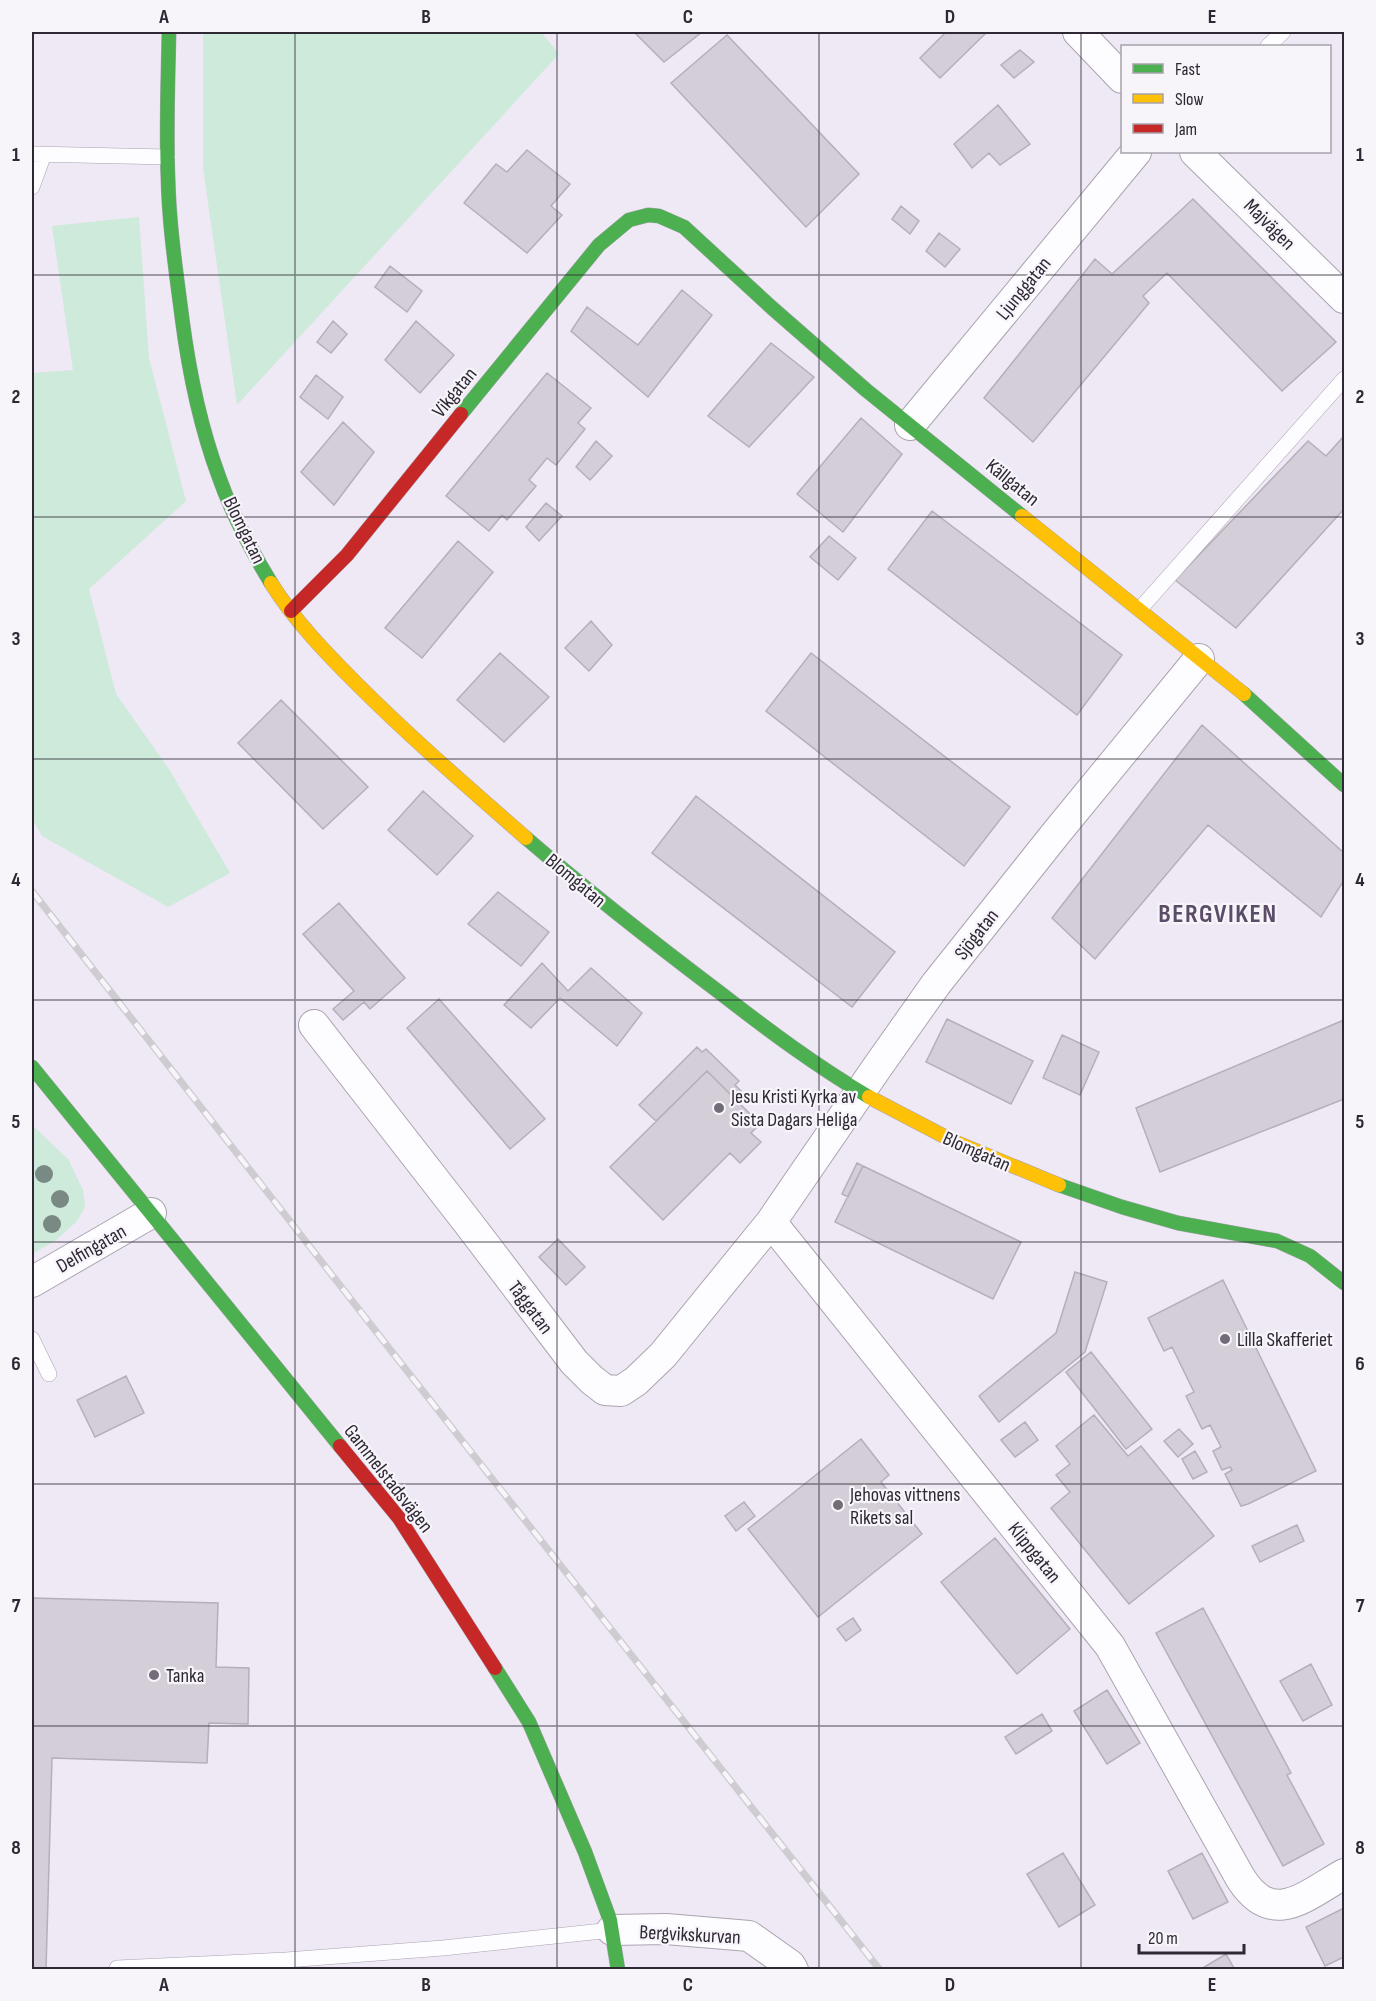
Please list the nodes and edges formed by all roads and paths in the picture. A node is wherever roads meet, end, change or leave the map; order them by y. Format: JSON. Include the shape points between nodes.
{"nodes":[{"id":1,"x":169,"y":32,"type":"edge"},
{"id":2,"x":1078,"y":32,"type":"edge"},
{"id":3,"x":1283,"y":32,"type":"edge"},
{"id":4,"x":1269,"y":45,"type":"edge"},
{"id":5,"x":1121,"y":77,"type":"edge"},
{"id":6,"x":1135,"y":153,"type":"edge"},
{"id":7,"x":1196,"y":153,"type":"edge"},
{"id":8,"x":38,"y":154,"type":"edge"},
{"id":9,"x":167,"y":157,"type":"junction"},
{"id":10,"x":32,"y":187,"type":"edge"},
{"id":11,"x":656,"y":214,"type":"joint"},
{"id":12,"x":1344,"y":298,"type":"edge"},
{"id":13,"x":1344,"y":379,"type":"edge"},
{"id":14,"x":910,"y":425,"type":"junction"},
{"id":15,"x":1140,"y":609,"type":"junction"},
{"id":16,"x":291,"y":611,"type":"junction"},
{"id":17,"x":1199,"y":659,"type":"junction"},
{"id":18,"x":1343,"y":782,"type":"edge"},
{"id":19,"x":314,"y":1025,"type":"dead end"},
{"id":20,"x":32,"y":1067,"type":"edge"},
{"id":21,"x":860,"y":1092,"type":"junction"},
{"id":22,"x":151,"y":1213,"type":"junction"},
{"id":23,"x":771,"y":1222,"type":"junction"},
{"id":24,"x":1342,"y":1275,"type":"edge"},
{"id":25,"x":32,"y":1282,"type":"edge"},
{"id":26,"x":32,"y":1339,"type":"edge"},
{"id":27,"x":49,"y":1374,"type":"dead end"},
{"id":28,"x":1344,"y":1874,"type":"edge"},
{"id":29,"x":612,"y":1930,"type":"junction"},
{"id":30,"x":117,"y":1968,"type":"edge"},
{"id":31,"x":618,"y":1970,"type":"edge"},
{"id":32,"x":793,"y":1970,"type":"edge"}],
"edges":[{"from":1,"to":9,"type":"street","name":"Blomgatan"},
{"from":2,"to":5,"type":"street"},
{"from":3,"to":4,"type":"lane"},
{"from":6,"to":14,"type":"street","name":"Ljunggatan"},
{"from":7,"to":12,"type":"street","name":"Majvägen"},
{"from":8,"to":9,"type":"lane"},
{"from":8,"to":10,"type":"lane"},
{"from":9,"to":16,"type":"street","name":"Blomgatan","via":[[180,308],[201,422],[237,520]]},
{"from":11,"to":14,"type":"street","name":"Källgatan","via":[[684,227],[771,308]]},
{"from":11,"to":16,"type":"street","name":"Vikgatan","via":[[636,216],[620,224],[599,245],[347,555]]},
{"from":13,"to":15,"type":"lane"},
{"from":14,"to":15,"type":"street","name":"Källgatan"},
{"from":15,"to":17,"type":"street","name":"Källgatan"},
{"from":16,"to":21,"type":"street","name":"Blomgatan","via":[[350,677],[417,741],[558,866],[656,946],[807,1059]]},
{"from":17,"to":18,"type":"street","name":"Källgatan"},
{"from":17,"to":21,"type":"street","name":"Sjögatan","via":[[936,984]]},
{"from":19,"to":23,"type":"street","name":"Tåggatan","via":[[574,1362],[605,1390],[621,1391],[663,1355]]},
{"from":20,"to":22,"type":"street","name":"Gammelstadsvägen"},
{"from":21,"to":23,"type":"street","name":"Sjögatan"},
{"from":21,"to":24,"type":"street","name":"Blomgatan","via":[[959,1144],[1045,1181],[1161,1218],[1280,1241]]},
{"from":22,"to":25,"type":"street","name":"Delfingatan"},
{"from":22,"to":29,"type":"street","name":"Gammelstadsvägen","via":[[405,1527],[529,1722],[585,1852]]},
{"from":23,"to":28,"type":"street","name":"Klippgatan","via":[[1110,1646],[1250,1894],[1266,1904],[1283,1906]]},
{"from":26,"to":27,"type":"lane"},
{"from":29,"to":30,"type":"lane","via":[[443,1948]]},
{"from":29,"to":31,"type":"street","name":"Gammelstadsvägen"},
{"from":29,"to":32,"type":"street","name":"Bergvikskurvan","via":[[666,1929],[749,1936]]}]}
